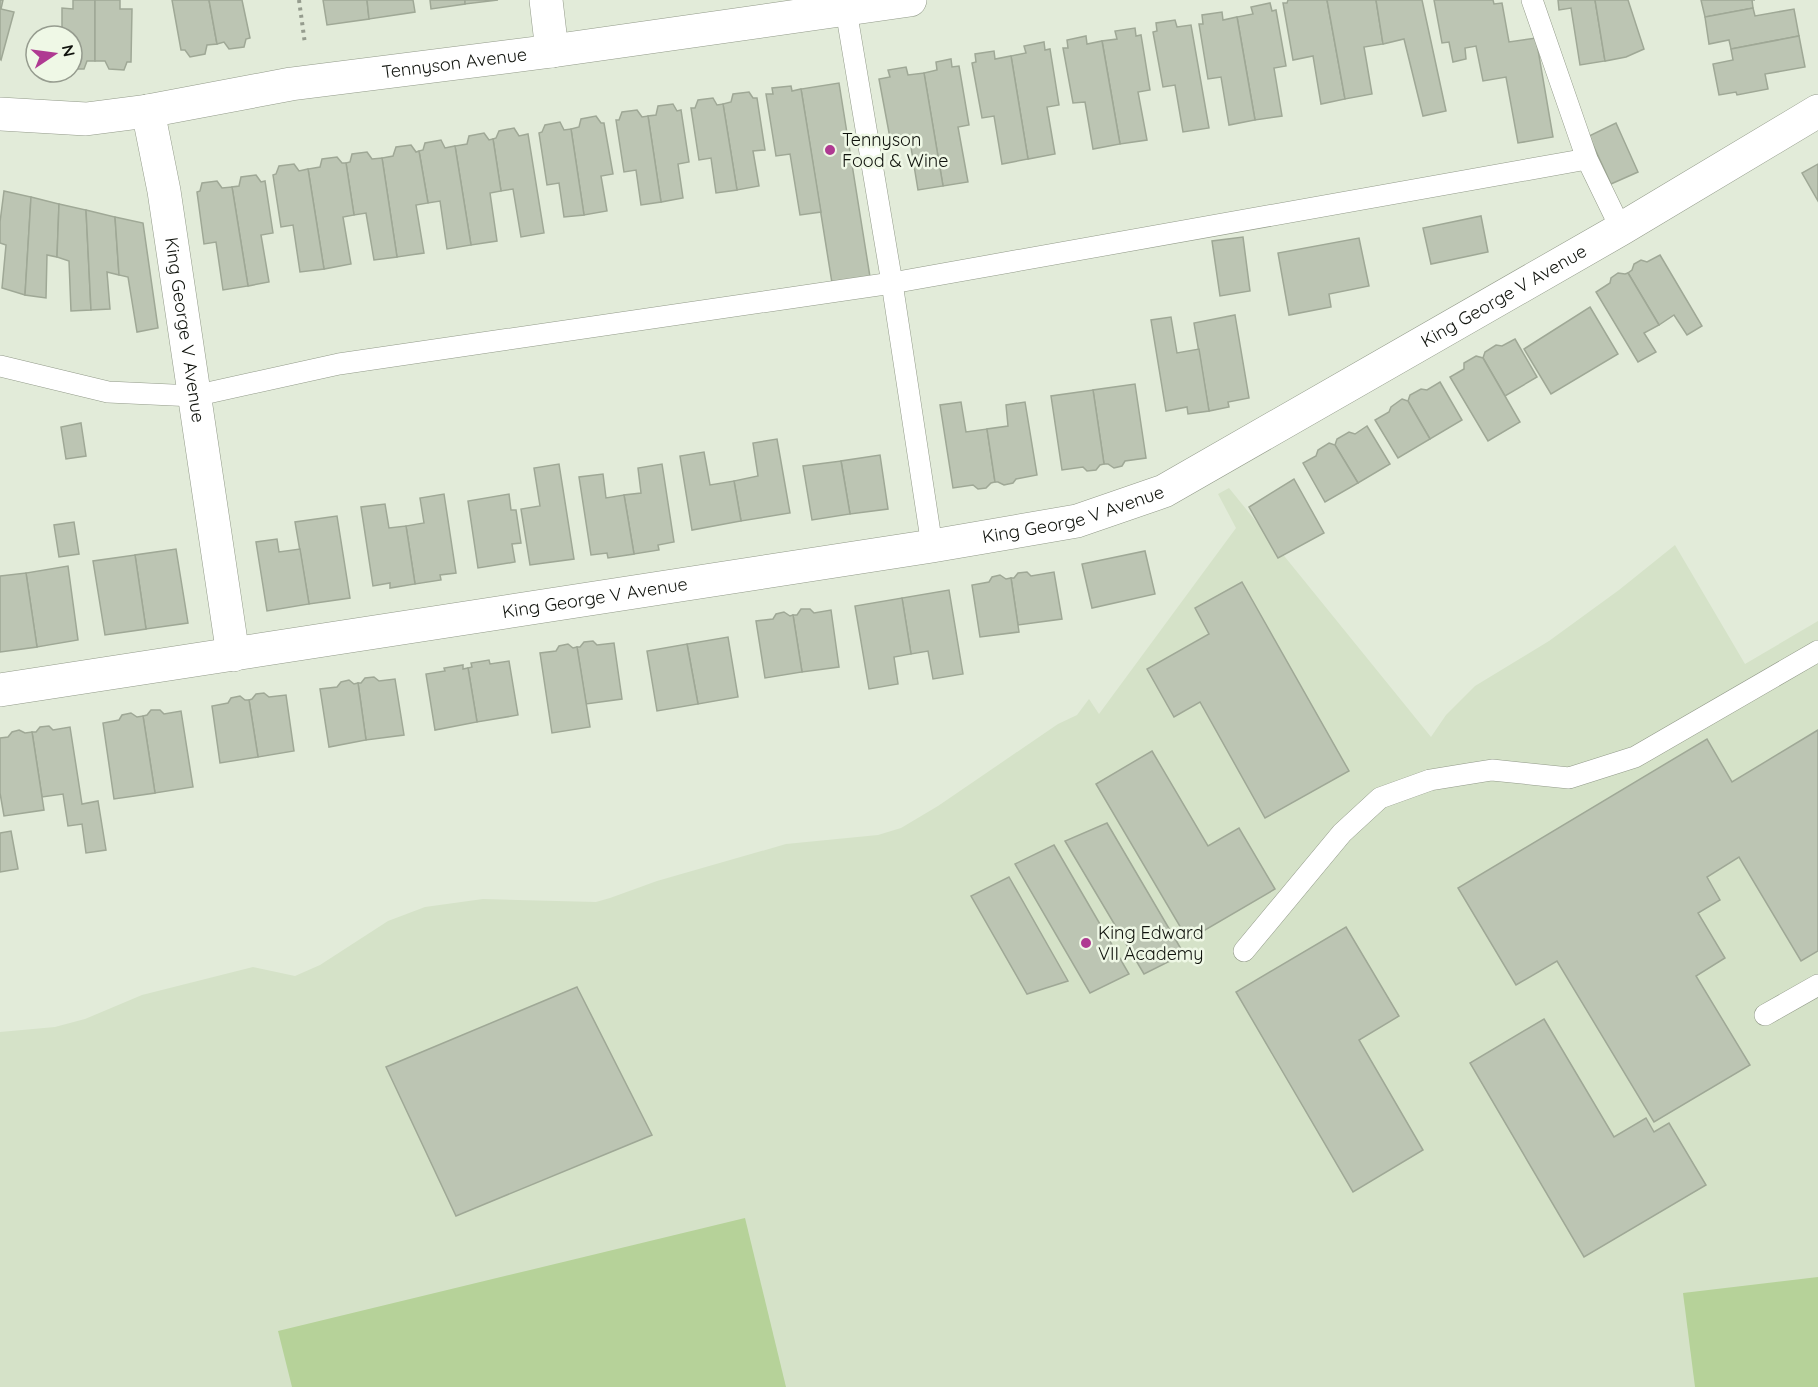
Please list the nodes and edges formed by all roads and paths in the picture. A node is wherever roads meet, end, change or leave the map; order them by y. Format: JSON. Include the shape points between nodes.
{"nodes":[{"id":1,"x":299,"y":0,"type":"edge"},
{"id":2,"x":546,"y":0,"type":"edge"},
{"id":3,"x":910,"y":0,"type":"edge"},
{"id":4,"x":1532,"y":0,"type":"edge"},
{"id":5,"x":846,"y":10,"type":"junction"},
{"id":6,"x":552,"y":51,"type":"junction"},
{"id":7,"x":310,"y":81,"type":"junction"},
{"id":8,"x":148,"y":111,"type":"junction"},
{"id":9,"x":1818,"y":111,"type":"edge"},
{"id":10,"x":0,"y":114,"type":"edge"},
{"id":11,"x":1587,"y":159,"type":"junction"},
{"id":12,"x":1621,"y":228,"type":"junction"},
{"id":13,"x":892,"y":283,"type":"junction"},
{"id":14,"x":0,"y":366,"type":"edge"},
{"id":15,"x":194,"y":396,"type":"junction"},
{"id":16,"x":932,"y":546,"type":"junction"},
{"id":17,"x":1818,"y":651,"type":"edge"},
{"id":18,"x":233,"y":655,"type":"junction"},
{"id":19,"x":0,"y":690,"type":"edge"},
{"id":20,"x":1244,"y":951,"type":"dead end"},
{"id":21,"x":1818,"y":985,"type":"edge"},
{"id":22,"x":1765,"y":1015,"type":"dead end"}],
"edges":[{"from":1,"to":7,"type":"path"},
{"from":2,"to":6,"type":"street"},
{"from":3,"to":5,"type":"street","name":"Tennyson Avenue"},
{"from":4,"to":11,"type":"lane"},
{"from":5,"to":6,"type":"street","name":"Tennyson Avenue"},
{"from":5,"to":13,"type":"lane"},
{"from":6,"to":7,"type":"street","name":"Tennyson Avenue"},
{"from":7,"to":8,"type":"street","name":"Tennyson Avenue"},
{"from":8,"to":10,"type":"street","name":"Tennyson Avenue","via":[[87,119]]},
{"from":8,"to":15,"type":"street","name":"King George V Avenue","via":[[164,190]]},
{"from":9,"to":12,"type":"street","name":"King George V Avenue"},
{"from":11,"to":12,"type":"lane"},
{"from":11,"to":13,"type":"lane"},
{"from":12,"to":16,"type":"street","name":"King George V Avenue","via":[[1164,491],[1077,521]]},
{"from":13,"to":15,"type":"lane","via":[[339,364]]},
{"from":13,"to":16,"type":"lane"},
{"from":14,"to":15,"type":"lane","via":[[108,392]]},
{"from":15,"to":18,"type":"street","name":"King George V Avenue"},
{"from":16,"to":18,"type":"street","name":"King George V Avenue"},
{"from":17,"to":20,"type":"lane","via":[[1635,757],[1569,778],[1492,770],[1430,780],[1380,798],[1342,833]]},
{"from":18,"to":19,"type":"street","name":"King George V Avenue"},
{"from":21,"to":22,"type":"lane"}]}
